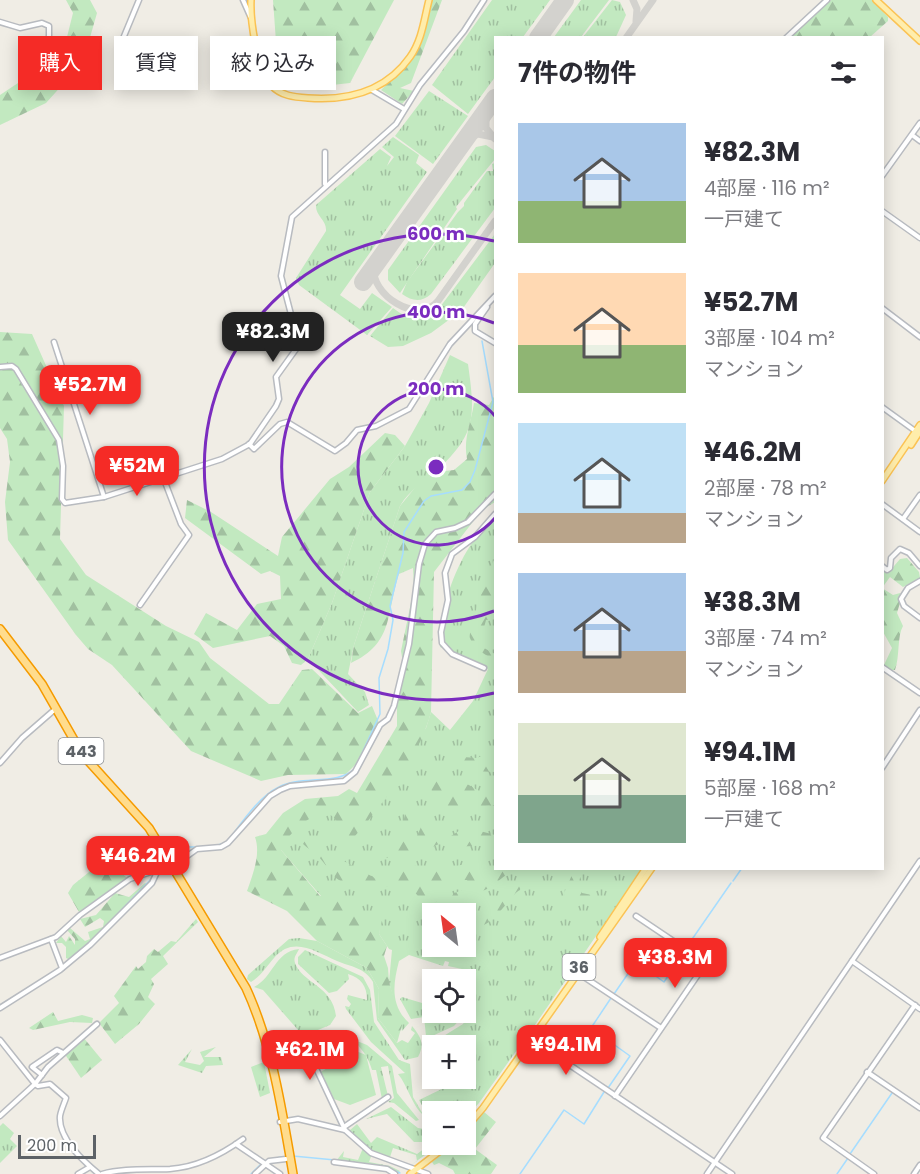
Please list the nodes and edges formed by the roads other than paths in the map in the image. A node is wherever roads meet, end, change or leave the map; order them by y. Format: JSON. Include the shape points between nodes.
{"nodes":[{"id":1,"x":139,"y":0,"type":"edge"},
{"id":2,"x":243,"y":0,"type":"edge"},
{"id":3,"x":251,"y":0,"type":"edge"},
{"id":4,"x":429,"y":0,"type":"edge"},
{"id":5,"x":484,"y":0,"type":"edge"},
{"id":6,"x":827,"y":0,"type":"edge"},
{"id":7,"x":878,"y":0,"type":"edge"},
{"id":8,"x":251,"y":18,"type":"junction"},
{"id":9,"x":0,"y":22,"type":"edge"},
{"id":10,"x":49,"y":36,"type":"edge"},
{"id":11,"x":124,"y":36,"type":"edge"},
{"id":12,"x":788,"y":36,"type":"edge"},
{"id":13,"x":920,"y":36,"type":"edge"},
{"id":14,"x":920,"y":41,"type":"edge"},
{"id":15,"x":372,"y":90,"type":"junction"},
{"id":16,"x":404,"y":109,"type":"junction"},
{"id":17,"x":920,"y":123,"type":"edge"},
{"id":18,"x":912,"y":135,"type":"junction"},
{"id":19,"x":920,"y":141,"type":"edge"},
{"id":20,"x":325,"y":152,"type":"dead end"},
{"id":21,"x":884,"y":173,"type":"edge"},
{"id":22,"x":325,"y":185,"type":"junction"},
{"id":23,"x":884,"y":212,"type":"edge"},
{"id":24,"x":920,"y":238,"type":"edge"},
{"id":25,"x":494,"y":298,"type":"edge"},
{"id":26,"x":494,"y":298,"type":"edge"},
{"id":27,"x":884,"y":310,"type":"edge"},
{"id":28,"x":920,"y":337,"type":"edge"},
{"id":29,"x":54,"y":342,"type":"dead end"},
{"id":30,"x":494,"y":342,"type":"edge"},
{"id":31,"x":0,"y":368,"type":"edge"},
{"id":32,"x":884,"y":408,"type":"edge"},
{"id":33,"x":920,"y":425,"type":"edge"},
{"id":34,"x":918,"y":433,"type":"edge"},
{"id":35,"x":250,"y":444,"type":"junction"},
{"id":36,"x":163,"y":477,"type":"junction"},
{"id":37,"x":884,"y":478,"type":"edge"},
{"id":38,"x":884,"y":484,"type":"edge"},
{"id":39,"x":494,"y":495,"type":"edge"},
{"id":40,"x":920,"y":495,"type":"edge"},
{"id":41,"x":104,"y":497,"type":"junction"},
{"id":42,"x":884,"y":505,"type":"edge"},
{"id":43,"x":494,"y":515,"type":"edge"},
{"id":44,"x":903,"y":519,"type":"junction"},
{"id":45,"x":920,"y":532,"type":"edge"},
{"id":46,"x":920,"y":567,"type":"edge"},
{"id":47,"x":884,"y":568,"type":"edge"},
{"id":48,"x":920,"y":581,"type":"edge"},
{"id":49,"x":140,"y":605,"type":"dead end"},
{"id":50,"x":920,"y":618,"type":"edge"},
{"id":51,"x":0,"y":628,"type":"edge"},
{"id":52,"x":0,"y":634,"type":"edge"},
{"id":53,"x":484,"y":668,"type":"dead end"},
{"id":54,"x":884,"y":668,"type":"edge"},
{"id":55,"x":920,"y":693,"type":"edge"},
{"id":56,"x":920,"y":710,"type":"edge"},
{"id":57,"x":53,"y":711,"type":"junction"},
{"id":58,"x":0,"y":763,"type":"edge"},
{"id":59,"x":884,"y":764,"type":"edge"},
{"id":60,"x":920,"y":861,"type":"edge"},
{"id":61,"x":170,"y":865,"type":"junction"},
{"id":62,"x":158,"y":870,"type":"junction"},
{"id":63,"x":645,"y":870,"type":"edge"},
{"id":64,"x":651,"y":870,"type":"edge"},
{"id":65,"x":636,"y":916,"type":"dead end"},
{"id":66,"x":51,"y":939,"type":"junction"},
{"id":67,"x":0,"y":958,"type":"edge"},
{"id":68,"x":852,"y":961,"type":"junction"},
{"id":69,"x":62,"y":968,"type":"junction"},
{"id":70,"x":584,"y":976,"type":"dead end"},
{"id":71,"x":915,"y":1005,"type":"junction"},
{"id":72,"x":0,"y":1008,"type":"edge"},
{"id":73,"x":920,"y":1009,"type":"edge"},
{"id":74,"x":97,"y":1024,"type":"dead end"},
{"id":75,"x":662,"y":1028,"type":"junction"},
{"id":76,"x":530,"y":1039,"type":"junction"},
{"id":77,"x":0,"y":1040,"type":"edge"},
{"id":78,"x":63,"y":1053,"type":"junction"},
{"id":79,"x":270,"y":1063,"type":"junction"},
{"id":80,"x":867,"y":1072,"type":"junction"},
{"id":81,"x":42,"y":1075,"type":"junction"},
{"id":82,"x":36,"y":1084,"type":"junction"},
{"id":83,"x":615,"y":1096,"type":"junction"},
{"id":84,"x":388,"y":1097,"type":"dead end"},
{"id":85,"x":920,"y":1108,"type":"edge"},
{"id":86,"x":476,"y":1109,"type":"edge"},
{"id":87,"x":0,"y":1116,"type":"edge"},
{"id":88,"x":476,"y":1116,"type":"edge"},
{"id":89,"x":282,"y":1122,"type":"junction"},
{"id":90,"x":344,"y":1129,"type":"junction"},
{"id":91,"x":243,"y":1139,"type":"dead end"},
{"id":92,"x":236,"y":1144,"type":"junction"},
{"id":93,"x":431,"y":1155,"type":"edge"},
{"id":94,"x":434,"y":1155,"type":"edge"},
{"id":95,"x":286,"y":1160,"type":"junction"},
{"id":96,"x":334,"y":1162,"type":"dead end"},
{"id":97,"x":715,"y":1162,"type":"junction"},
{"id":98,"x":263,"y":1163,"type":"junction"},
{"id":99,"x":920,"y":1165,"type":"edge"},
{"id":100,"x":90,"y":1167,"type":"junction"},
{"id":101,"x":416,"y":1168,"type":"junction"},
{"id":102,"x":78,"y":1174,"type":"edge"},
{"id":103,"x":100,"y":1174,"type":"edge"},
{"id":104,"x":255,"y":1174,"type":"edge"},
{"id":105,"x":280,"y":1174,"type":"edge"},
{"id":106,"x":291,"y":1174,"type":"edge"},
{"id":107,"x":395,"y":1174,"type":"edge"},
{"id":108,"x":405,"y":1174,"type":"edge"},
{"id":109,"x":410,"y":1174,"type":"edge"},
{"id":110,"x":426,"y":1174,"type":"edge"},
{"id":111,"x":706,"y":1174,"type":"edge"},
{"id":112,"x":732,"y":1174,"type":"edge"},
{"id":113,"x":874,"y":1174,"type":"edge"},
{"id":114,"x":914,"y":1174,"type":"edge"}],
"edges":[{"from":1,"to":11,"type":"street"},
{"from":2,"to":8,"type":"street"},
{"from":3,"to":8,"type":"main road"},
{"from":4,"to":15,"type":"main road","via":[[422,33],[411,55],[388,80]]},
{"from":5,"to":16,"type":"street"},
{"from":6,"to":12,"type":"street"},
{"from":7,"to":13,"type":"main road"},
{"from":7,"to":14,"type":"main road"},
{"from":8,"to":15,"type":"main road","via":[[264,75],[278,92],[298,98],[335,99]]},
{"from":9,"to":10,"type":"street","via":[[20,28],[42,23],[49,26]]},
{"from":15,"to":16,"type":"street"},
{"from":16,"to":22,"type":"street","via":[[387,133]]},
{"from":17,"to":18,"type":"street"},
{"from":18,"to":19,"type":"street"},
{"from":18,"to":21,"type":"street"},
{"from":20,"to":22,"type":"street"},
{"from":22,"to":35,"type":"street","via":[[290,221],[281,276],[299,344],[276,377],[276,406]]},
{"from":23,"to":24,"type":"street"},
{"from":25,"to":35,"type":"street","via":[[450,344],[409,409],[376,426],[357,430],[335,451],[287,422],[254,449]]},
{"from":26,"to":30,"type":"street","via":[[475,324],[476,333]]},
{"from":27,"to":28,"type":"street"},
{"from":29,"to":41,"type":"street"},
{"from":31,"to":41,"type":"street","via":[[16,369],[59,440],[62,502]]},
{"from":32,"to":34,"type":"street"},
{"from":33,"to":34,"type":"main road"},
{"from":34,"to":37,"type":"main road"},
{"from":34,"to":38,"type":"main road"},
{"from":35,"to":36,"type":"street","via":[[222,459]]},
{"from":36,"to":41,"type":"street"},
{"from":36,"to":49,"type":"street","via":[[189,535]]},
{"from":39,"to":61,"type":"street","via":[[468,522],[436,532],[425,544],[409,644],[394,706],[355,772],[344,781],[280,790],[228,843],[197,849]]},
{"from":40,"to":44,"type":"street"},
{"from":42,"to":44,"type":"street"},
{"from":43,"to":53,"type":"street","via":[[475,537],[452,554],[445,573],[448,600],[441,632],[442,643],[452,654]]},
{"from":44,"to":45,"type":"street"},
{"from":46,"to":47,"type":"street","via":[[909,553],[900,549],[891,558],[890,568]]},
{"from":48,"to":50,"type":"street","via":[[908,588],[901,599]]},
{"from":51,"to":61,"type":"highway","number":"443","via":[[42,684],[82,754],[149,828]]},
{"from":52,"to":57,"type":"highway","number":"443"},
{"from":54,"to":55,"type":"street"},
{"from":56,"to":59,"type":"street"},
{"from":57,"to":58,"type":"street"},
{"from":57,"to":61,"type":"highway","number":"443","via":[[80,755],[146,830]]},
{"from":60,"to":68,"type":"street"},
{"from":61,"to":62,"type":"street"},
{"from":61,"to":79,"type":"highway","number":"443","via":[[243,990]]},
{"from":62,"to":66,"type":"street","via":[[130,879]]},
{"from":62,"to":69,"type":"street","via":[[152,883],[111,926]]},
{"from":63,"to":76,"type":"main road","number":"36"},
{"from":64,"to":76,"type":"main road","number":"36"},
{"from":65,"to":75,"type":"street","via":[[706,963]]},
{"from":66,"to":67,"type":"street"},
{"from":66,"to":69,"type":"street"},
{"from":68,"to":71,"type":"street"},
{"from":68,"to":97,"type":"street"},
{"from":69,"to":72,"type":"street"},
{"from":70,"to":75,"type":"street"},
{"from":71,"to":73,"type":"street"},
{"from":71,"to":80,"type":"street"},
{"from":74,"to":78,"type":"street"},
{"from":75,"to":83,"type":"street"},
{"from":76,"to":83,"type":"street"},
{"from":76,"to":86,"type":"main road","number":"36"},
{"from":76,"to":88,"type":"main road","number":"36"},
{"from":77,"to":82,"type":"street"},
{"from":78,"to":81,"type":"street"},
{"from":78,"to":81,"type":"street","via":[[57,1050],[32,1067]]},
{"from":79,"to":89,"type":"highway","number":"443"},
{"from":79,"to":90,"type":"street","via":[[306,1047]]},
{"from":80,"to":85,"type":"street"},
{"from":80,"to":113,"type":"street","via":[[823,1138]]},
{"from":81,"to":82,"type":"street"},
{"from":82,"to":87,"type":"street"},
{"from":82,"to":100,"type":"street","via":[[50,1084],[66,1098],[60,1118],[63,1131]]},
{"from":83,"to":97,"type":"street"},
{"from":84,"to":90,"type":"street"},
{"from":89,"to":90,"type":"street","via":[[298,1119]]},
{"from":89,"to":95,"type":"highway","number":"443"},
{"from":89,"to":106,"type":"highway","number":"443"},
{"from":90,"to":101,"type":"street","via":[[372,1153]]},
{"from":91,"to":92,"type":"street"},
{"from":92,"to":98,"type":"street"},
{"from":92,"to":103,"type":"street","via":[[214,1159],[197,1163]]},
{"from":93,"to":101,"type":"main road"},
{"from":94,"to":101,"type":"main road"},
{"from":95,"to":98,"type":"street"},
{"from":95,"to":106,"type":"highway","number":"443"},
{"from":96,"to":107,"type":"street","via":[[387,1169]]},
{"from":97,"to":111,"type":"street"},
{"from":97,"to":112,"type":"street"},
{"from":98,"to":104,"type":"street"},
{"from":98,"to":105,"type":"street"},
{"from":99,"to":114,"type":"street"},
{"from":100,"to":102,"type":"street"},
{"from":100,"to":103,"type":"street"},
{"from":101,"to":108,"type":"main road"},
{"from":101,"to":109,"type":"main road"},
{"from":101,"to":110,"type":"street"}]}
